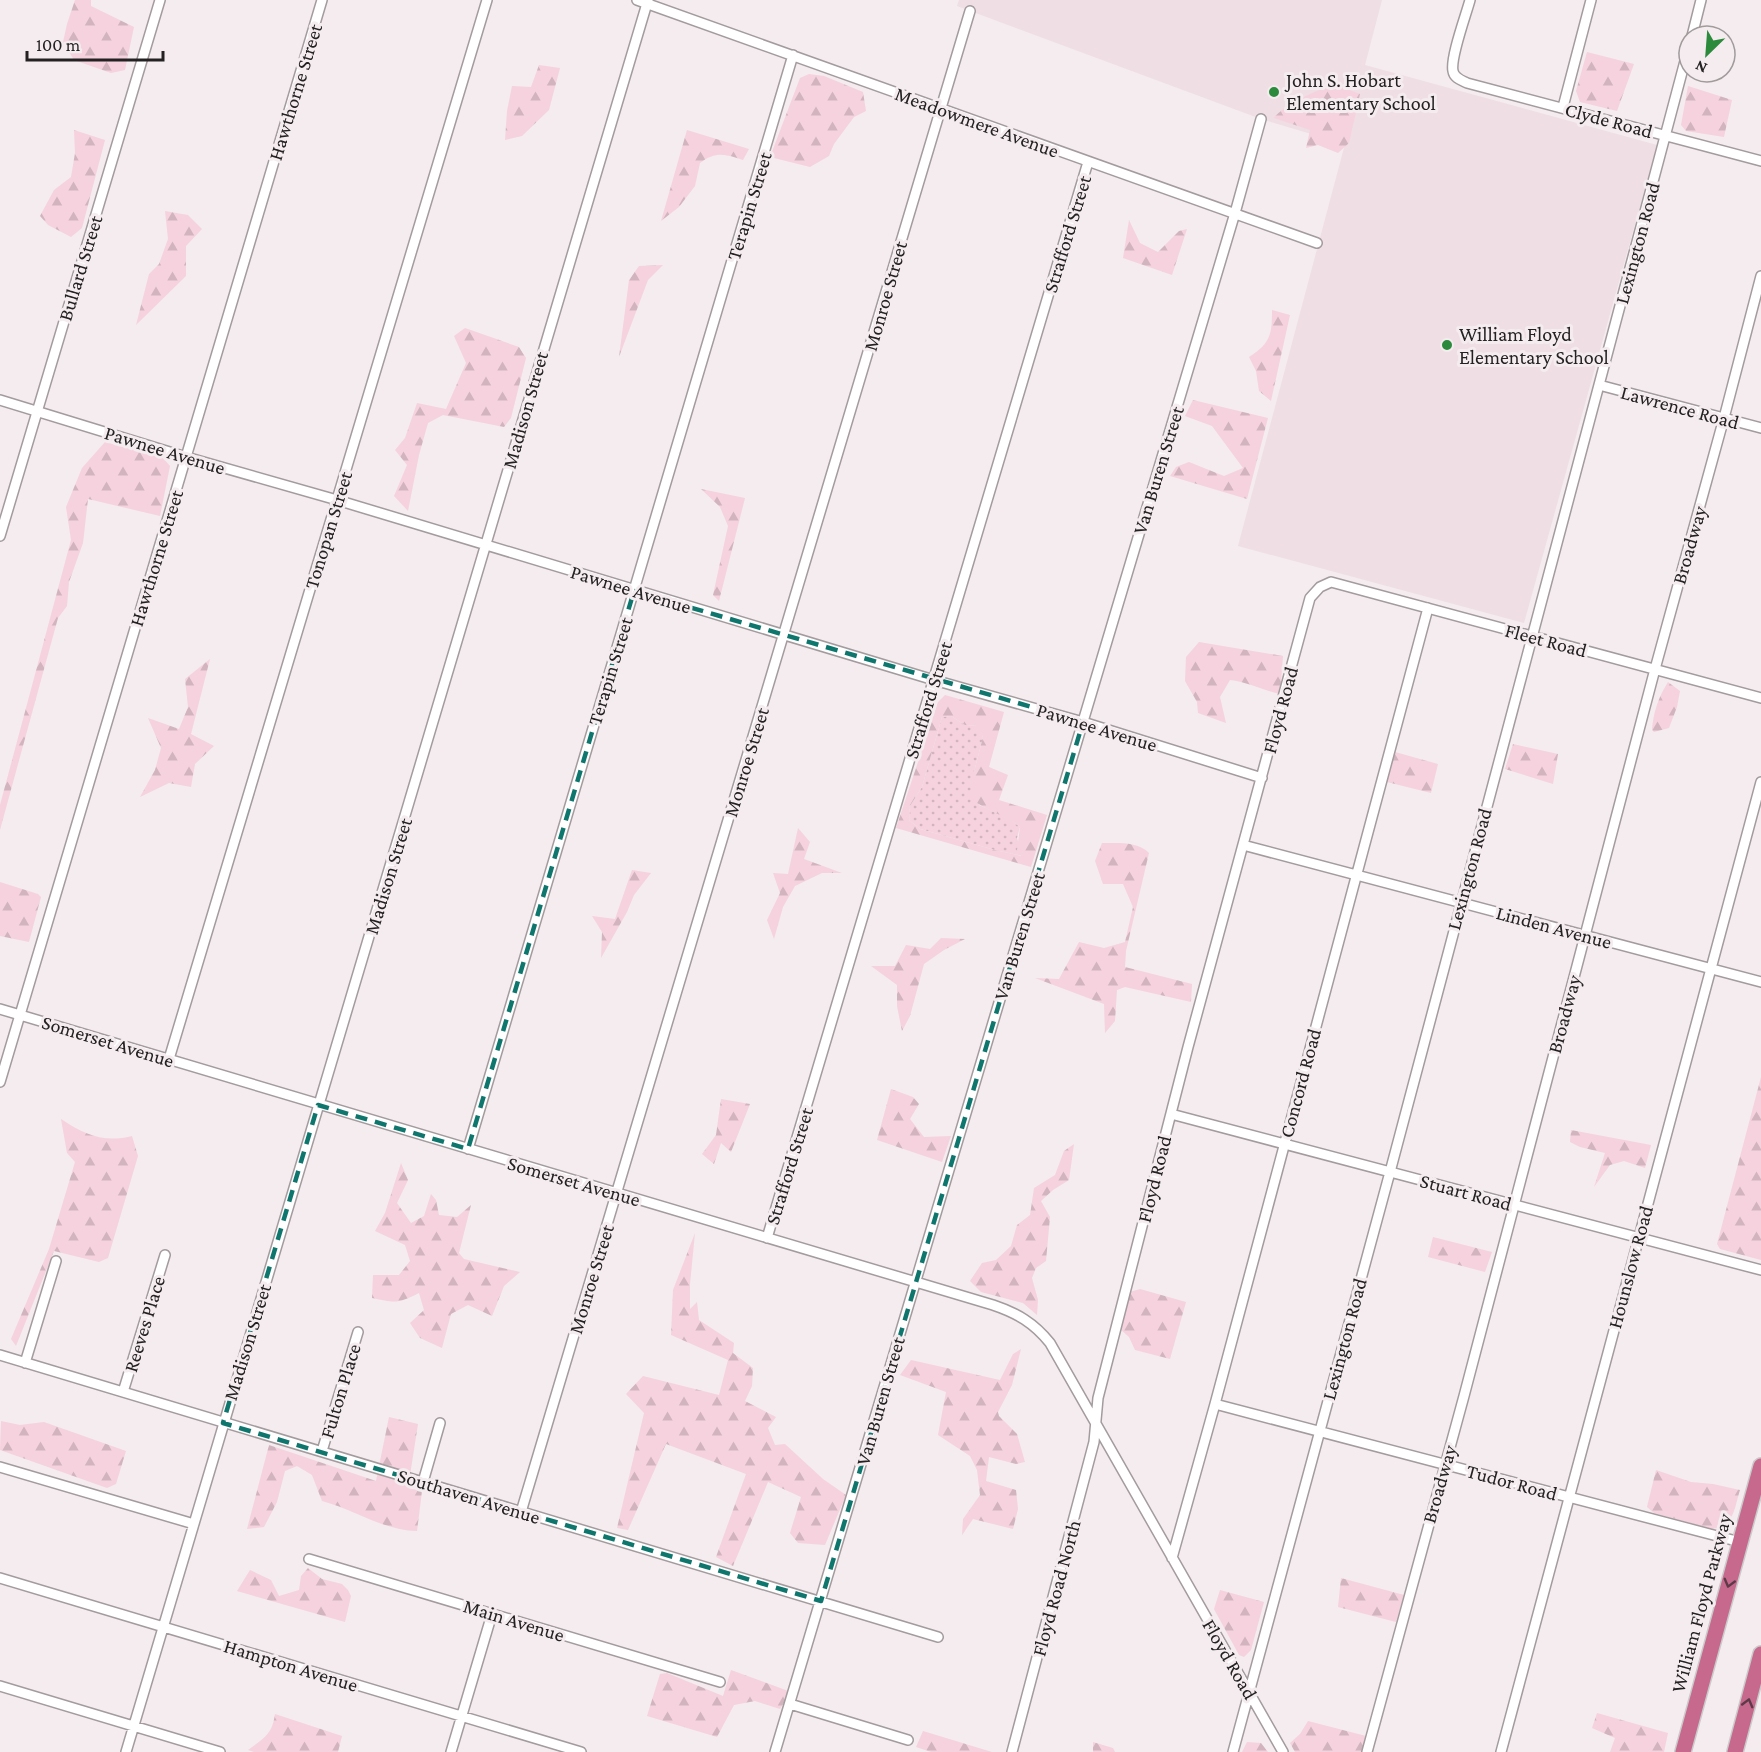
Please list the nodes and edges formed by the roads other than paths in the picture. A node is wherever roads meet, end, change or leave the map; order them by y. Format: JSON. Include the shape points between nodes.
{"nodes":[{"id":1,"x":160,"y":0,"type":"edge"},
{"id":2,"x":322,"y":0,"type":"edge"},
{"id":3,"x":487,"y":0,"type":"edge"},
{"id":4,"x":638,"y":0,"type":"edge"},
{"id":5,"x":1470,"y":0,"type":"edge"},
{"id":6,"x":1591,"y":0,"type":"edge"},
{"id":7,"x":1701,"y":0,"type":"edge"},
{"id":8,"x":648,"y":2,"type":"edge"},
{"id":9,"x":970,"y":11,"type":"dead end"},
{"id":10,"x":1695,"y":24,"type":"edge"},
{"id":11,"x":793,"y":55,"type":"junction"},
{"id":12,"x":1679,"y":84,"type":"edge"},
{"id":13,"x":1563,"y":107,"type":"junction"},
{"id":14,"x":940,"y":108,"type":"junction"},
{"id":15,"x":1261,"y":119,"type":"dead end"},
{"id":16,"x":1665,"y":135,"type":"junction"},
{"id":17,"x":1761,"y":161,"type":"edge"},
{"id":18,"x":1088,"y":162,"type":"junction"},
{"id":19,"x":1235,"y":213,"type":"junction"},
{"id":20,"x":1317,"y":243,"type":"dead end"},
{"id":21,"x":1761,"y":276,"type":"edge"},
{"id":22,"x":1599,"y":385,"type":"junction"},
{"id":23,"x":0,"y":400,"type":"edge"},
{"id":24,"x":37,"y":412,"type":"junction"},
{"id":25,"x":1724,"y":418,"type":"junction"},
{"id":26,"x":1761,"y":428,"type":"edge"},
{"id":27,"x":186,"y":457,"type":"junction"},
{"id":28,"x":337,"y":500,"type":"junction"},
{"id":29,"x":0,"y":536,"type":"edge"},
{"id":30,"x":486,"y":545,"type":"junction"},
{"id":31,"x":1332,"y":582,"type":"joint"},
{"id":32,"x":634,"y":591,"type":"junction"},
{"id":33,"x":1428,"y":608,"type":"junction"},
{"id":34,"x":785,"y":635,"type":"junction"},
{"id":35,"x":1532,"y":637,"type":"junction"},
{"id":36,"x":1655,"y":669,"type":"junction"},
{"id":37,"x":934,"y":680,"type":"junction"},
{"id":38,"x":1761,"y":698,"type":"edge"},
{"id":39,"x":1083,"y":722,"type":"junction"},
{"id":40,"x":1262,"y":778,"type":"junction"},
{"id":41,"x":1761,"y":782,"type":"edge"},
{"id":42,"x":1243,"y":845,"type":"junction"},
{"id":43,"x":1356,"y":875,"type":"junction"},
{"id":44,"x":1460,"y":902,"type":"junction"},
{"id":45,"x":1584,"y":935,"type":"junction"},
{"id":46,"x":1710,"y":969,"type":"junction"},
{"id":47,"x":1761,"y":982,"type":"edge"},
{"id":48,"x":0,"y":1009,"type":"edge"},
{"id":49,"x":20,"y":1015,"type":"junction"},
{"id":50,"x":169,"y":1059,"type":"junction"},
{"id":51,"x":0,"y":1082,"type":"edge"},
{"id":52,"x":318,"y":1105,"type":"junction"},
{"id":53,"x":1171,"y":1114,"type":"junction"},
{"id":54,"x":1284,"y":1144,"type":"junction"},
{"id":55,"x":468,"y":1149,"type":"junction"},
{"id":56,"x":1390,"y":1172,"type":"junction"},
{"id":57,"x":616,"y":1193,"type":"junction"},
{"id":58,"x":1514,"y":1205,"type":"junction"},
{"id":59,"x":767,"y":1238,"type":"junction"},
{"id":60,"x":1638,"y":1238,"type":"junction"},
{"id":61,"x":165,"y":1256,"type":"dead end"},
{"id":62,"x":56,"y":1260,"type":"dead end"},
{"id":63,"x":1761,"y":1270,"type":"edge"},
{"id":64,"x":915,"y":1282,"type":"junction"},
{"id":65,"x":358,"y":1332,"type":"dead end"},
{"id":66,"x":0,"y":1355,"type":"edge"},
{"id":67,"x":25,"y":1363,"type":"junction"},
{"id":68,"x":123,"y":1392,"type":"junction"},
{"id":69,"x":1215,"y":1404,"type":"junction"},
{"id":70,"x":1096,"y":1422,"type":"junction"},
{"id":71,"x":223,"y":1423,"type":"junction"},
{"id":72,"x":440,"y":1423,"type":"dead end"},
{"id":73,"x":1319,"y":1431,"type":"junction"},
{"id":74,"x":322,"y":1451,"type":"junction"},
{"id":75,"x":1445,"y":1464,"type":"junction"},
{"id":76,"x":1761,"y":1466,"type":"edge"},
{"id":77,"x":0,"y":1467,"type":"edge"},
{"id":78,"x":423,"y":1482,"type":"junction"},
{"id":79,"x":1568,"y":1497,"type":"junction"},
{"id":80,"x":522,"y":1512,"type":"junction"},
{"id":81,"x":194,"y":1524,"type":"junction"},
{"id":82,"x":1740,"y":1542,"type":"junction"},
{"id":83,"x":1172,"y":1558,"type":"junction"},
{"id":84,"x":309,"y":1559,"type":"dead end"},
{"id":85,"x":0,"y":1578,"type":"edge"},
{"id":86,"x":821,"y":1601,"type":"junction"},
{"id":87,"x":492,"y":1614,"type":"junction"},
{"id":88,"x":163,"y":1627,"type":"junction"},
{"id":89,"x":938,"y":1637,"type":"dead end"},
{"id":90,"x":1761,"y":1654,"type":"edge"},
{"id":91,"x":720,"y":1682,"type":"dead end"},
{"id":92,"x":0,"y":1686,"type":"edge"},
{"id":93,"x":1249,"y":1693,"type":"junction"},
{"id":94,"x":790,"y":1704,"type":"junction"},
{"id":95,"x":462,"y":1716,"type":"junction"},
{"id":96,"x":133,"y":1726,"type":"junction"},
{"id":97,"x":908,"y":1740,"type":"dead end"},
{"id":98,"x":126,"y":1752,"type":"edge"},
{"id":99,"x":220,"y":1752,"type":"edge"},
{"id":100,"x":451,"y":1752,"type":"edge"},
{"id":101,"x":581,"y":1752,"type":"edge"},
{"id":102,"x":775,"y":1752,"type":"edge"},
{"id":103,"x":1012,"y":1752,"type":"edge"},
{"id":104,"x":1233,"y":1752,"type":"edge"},
{"id":105,"x":1283,"y":1752,"type":"edge"},
{"id":106,"x":1367,"y":1752,"type":"edge"},
{"id":107,"x":1501,"y":1752,"type":"edge"},
{"id":108,"x":1683,"y":1752,"type":"edge"},
{"id":109,"x":1735,"y":1752,"type":"edge"}],
"edges":[{"from":1,"to":24,"type":"street","name":"Bullard Street"},
{"from":2,"to":27,"type":"street","name":"Hawthorne Street"},
{"from":3,"to":28,"type":"street","name":"Tonopan Street"},
{"from":4,"to":8,"type":"street","name":"Meadowmere Avenue"},
{"from":5,"to":13,"type":"street","name":"Clyde Road","via":[[1453,62],[1457,78]]},
{"from":6,"to":13,"type":"street"},
{"from":7,"to":10,"type":"street"},
{"from":8,"to":11,"type":"street","name":"Meadowmere Avenue"},
{"from":8,"to":30,"type":"street","name":"Madison Street"},
{"from":9,"to":14,"type":"street","name":"Monroe Street"},
{"from":11,"to":14,"type":"street","name":"Meadowmere Avenue"},
{"from":11,"to":32,"type":"street","name":"Terapin Street"},
{"from":12,"to":16,"type":"street","name":"Lexington Road"},
{"from":13,"to":16,"type":"street","name":"Clyde Road"},
{"from":14,"to":18,"type":"street","name":"Meadowmere Avenue"},
{"from":14,"to":34,"type":"street","name":"Monroe Street"},
{"from":15,"to":19,"type":"street","name":"Van Buren Street"},
{"from":16,"to":17,"type":"street","name":"Clyde Road"},
{"from":16,"to":22,"type":"street","name":"Lexington Road"},
{"from":18,"to":19,"type":"street","name":"Meadowmere Avenue"},
{"from":18,"to":37,"type":"street","name":"Strafford Street"},
{"from":19,"to":20,"type":"street","name":"Meadowmere Avenue"},
{"from":19,"to":39,"type":"street","name":"Van Buren Street"},
{"from":21,"to":25,"type":"street","name":"Broadway"},
{"from":22,"to":25,"type":"street","name":"Lawrence Road"},
{"from":22,"to":35,"type":"street","name":"Lexington Road"},
{"from":23,"to":24,"type":"street","name":"Pawnee Avenue"},
{"from":24,"to":27,"type":"street","name":"Pawnee Avenue"},
{"from":24,"to":29,"type":"street","name":"Bullard Street"},
{"from":25,"to":26,"type":"street","name":"Lawrence Road"},
{"from":25,"to":36,"type":"street","name":"Broadway"},
{"from":27,"to":28,"type":"street","name":"Pawnee Avenue"},
{"from":27,"to":49,"type":"street","name":"Hawthorne Street"},
{"from":28,"to":30,"type":"street","name":"Pawnee Avenue"},
{"from":28,"to":50,"type":"street","name":"Tonopan Street"},
{"from":30,"to":32,"type":"street","name":"Pawnee Avenue"},
{"from":30,"to":52,"type":"street","name":"Madison Street"},
{"from":31,"to":33,"type":"street","name":"Fleet Road"},
{"from":31,"to":40,"type":"street","name":"Floyd Road","via":[[1320,587],[1310,598]]},
{"from":32,"to":34,"type":"street","name":"Pawnee Avenue"},
{"from":32,"to":55,"type":"street","name":"Terapin Street"},
{"from":33,"to":35,"type":"street","name":"Fleet Road"},
{"from":33,"to":43,"type":"street","name":"Concord Road"},
{"from":34,"to":37,"type":"street","name":"Pawnee Avenue"},
{"from":34,"to":57,"type":"street","name":"Monroe Street"},
{"from":35,"to":36,"type":"street","name":"Fleet Road"},
{"from":35,"to":44,"type":"street","name":"Lexington Road"},
{"from":36,"to":38,"type":"street","name":"Fleet Road"},
{"from":36,"to":45,"type":"street","name":"Broadway"},
{"from":37,"to":39,"type":"street","name":"Pawnee Avenue"},
{"from":37,"to":59,"type":"street","name":"Strafford Street"},
{"from":39,"to":40,"type":"street","name":"Pawnee Avenue"},
{"from":39,"to":64,"type":"street","name":"Van Buren Street"},
{"from":40,"to":42,"type":"street","name":"Floyd Road"},
{"from":41,"to":46,"type":"street","name":"Hounslow Road"},
{"from":42,"to":43,"type":"street","name":"Linden Avenue"},
{"from":42,"to":53,"type":"street","name":"Floyd Road"},
{"from":43,"to":44,"type":"street","name":"Linden Avenue"},
{"from":43,"to":54,"type":"street","name":"Concord Road"},
{"from":44,"to":45,"type":"street","name":"Linden Avenue"},
{"from":44,"to":56,"type":"street","name":"Lexington Road"},
{"from":45,"to":46,"type":"street","name":"Linden Avenue"},
{"from":45,"to":58,"type":"street","name":"Broadway"},
{"from":46,"to":47,"type":"street","name":"Linden Avenue"},
{"from":46,"to":60,"type":"street","name":"Hounslow Road"},
{"from":48,"to":49,"type":"street","name":"Somerset Avenue"},
{"from":49,"to":50,"type":"street","name":"Somerset Avenue"},
{"from":49,"to":51,"type":"street","name":"Hawthorne Street"},
{"from":50,"to":52,"type":"street","name":"Somerset Avenue"},
{"from":52,"to":55,"type":"street","name":"Somerset Avenue"},
{"from":52,"to":71,"type":"street","name":"Madison Street"},
{"from":53,"to":54,"type":"street","name":"Stuart Road"},
{"from":53,"to":70,"type":"street","name":"Floyd Road","via":[[1098,1398]]},
{"from":54,"to":56,"type":"street","name":"Stuart Road"},
{"from":54,"to":69,"type":"street","name":"Concord Road"},
{"from":55,"to":57,"type":"street","name":"Somerset Avenue"},
{"from":56,"to":58,"type":"street","name":"Stuart Road"},
{"from":56,"to":73,"type":"street","name":"Lexington Road"},
{"from":57,"to":59,"type":"street","name":"Somerset Avenue"},
{"from":57,"to":80,"type":"street","name":"Monroe Street"},
{"from":58,"to":60,"type":"street","name":"Stuart Road"},
{"from":58,"to":75,"type":"street","name":"Broadway"},
{"from":59,"to":64,"type":"street","name":"Somerset Avenue"},
{"from":60,"to":63,"type":"street","name":"Stuart Road"},
{"from":60,"to":79,"type":"street","name":"Hounslow Road"},
{"from":61,"to":68,"type":"street","name":"Reeves Place"},
{"from":62,"to":67,"type":"street"},
{"from":64,"to":70,"type":"street","name":"Somerset Avenue","via":[[1010,1310],[1029,1321],[1050,1343]]},
{"from":64,"to":86,"type":"street","name":"Van Buren Street"},
{"from":65,"to":74,"type":"street","name":"Fulton Place"},
{"from":66,"to":67,"type":"street","name":"Southaven Avenue"},
{"from":67,"to":68,"type":"street","name":"Southaven Avenue"},
{"from":68,"to":71,"type":"street","name":"Southaven Avenue"},
{"from":69,"to":73,"type":"street","name":"Tudor Road"},
{"from":69,"to":83,"type":"street","name":"Concord Road"},
{"from":70,"to":83,"type":"street","name":"Floyd Road"},
{"from":70,"to":103,"type":"street","name":"Floyd Road North"},
{"from":71,"to":74,"type":"street","name":"Southaven Avenue"},
{"from":71,"to":81,"type":"street","name":"Madison Street"},
{"from":72,"to":78,"type":"street"},
{"from":73,"to":75,"type":"street","name":"Tudor Road"},
{"from":73,"to":93,"type":"street","name":"Lexington Road"},
{"from":74,"to":78,"type":"street","name":"Southaven Avenue"},
{"from":75,"to":79,"type":"street","name":"Tudor Road"},
{"from":75,"to":106,"type":"street","name":"Broadway"},
{"from":76,"to":82,"type":"highway","name":"William Floyd Parkway"},
{"from":77,"to":81,"type":"street"},
{"from":78,"to":80,"type":"street","name":"Southaven Avenue"},
{"from":79,"to":82,"type":"street","name":"Tudor Road"},
{"from":79,"to":107,"type":"street","name":"Hounslow Road"},
{"from":80,"to":86,"type":"street","name":"Southaven Avenue"},
{"from":81,"to":88,"type":"street","name":"Madison Street"},
{"from":82,"to":108,"type":"highway","name":"William Floyd Parkway","one_way":true},
{"from":83,"to":93,"type":"street","name":"Floyd Road"},
{"from":84,"to":87,"type":"street","name":"Main Avenue"},
{"from":85,"to":88,"type":"street","name":"Hampton Avenue"},
{"from":86,"to":89,"type":"street","name":"Southaven Avenue"},
{"from":86,"to":94,"type":"street","name":"Van Buren Street"},
{"from":87,"to":91,"type":"street","name":"Main Avenue"},
{"from":87,"to":95,"type":"street"},
{"from":88,"to":95,"type":"street","name":"Hampton Avenue"},
{"from":88,"to":96,"type":"street","name":"Madison Street"},
{"from":109,"to":90,"type":"highway","one_way":true},
{"from":92,"to":96,"type":"street"},
{"from":93,"to":104,"type":"street","name":"Lexington Road"},
{"from":93,"to":105,"type":"street","name":"Floyd Road"},
{"from":94,"to":97,"type":"street"},
{"from":94,"to":102,"type":"street","name":"Van Buren Street"},
{"from":95,"to":100,"type":"street"},
{"from":95,"to":101,"type":"street","name":"Hampton Avenue"},
{"from":96,"to":98,"type":"street","name":"Madison Street"},
{"from":96,"to":99,"type":"street"}]}
